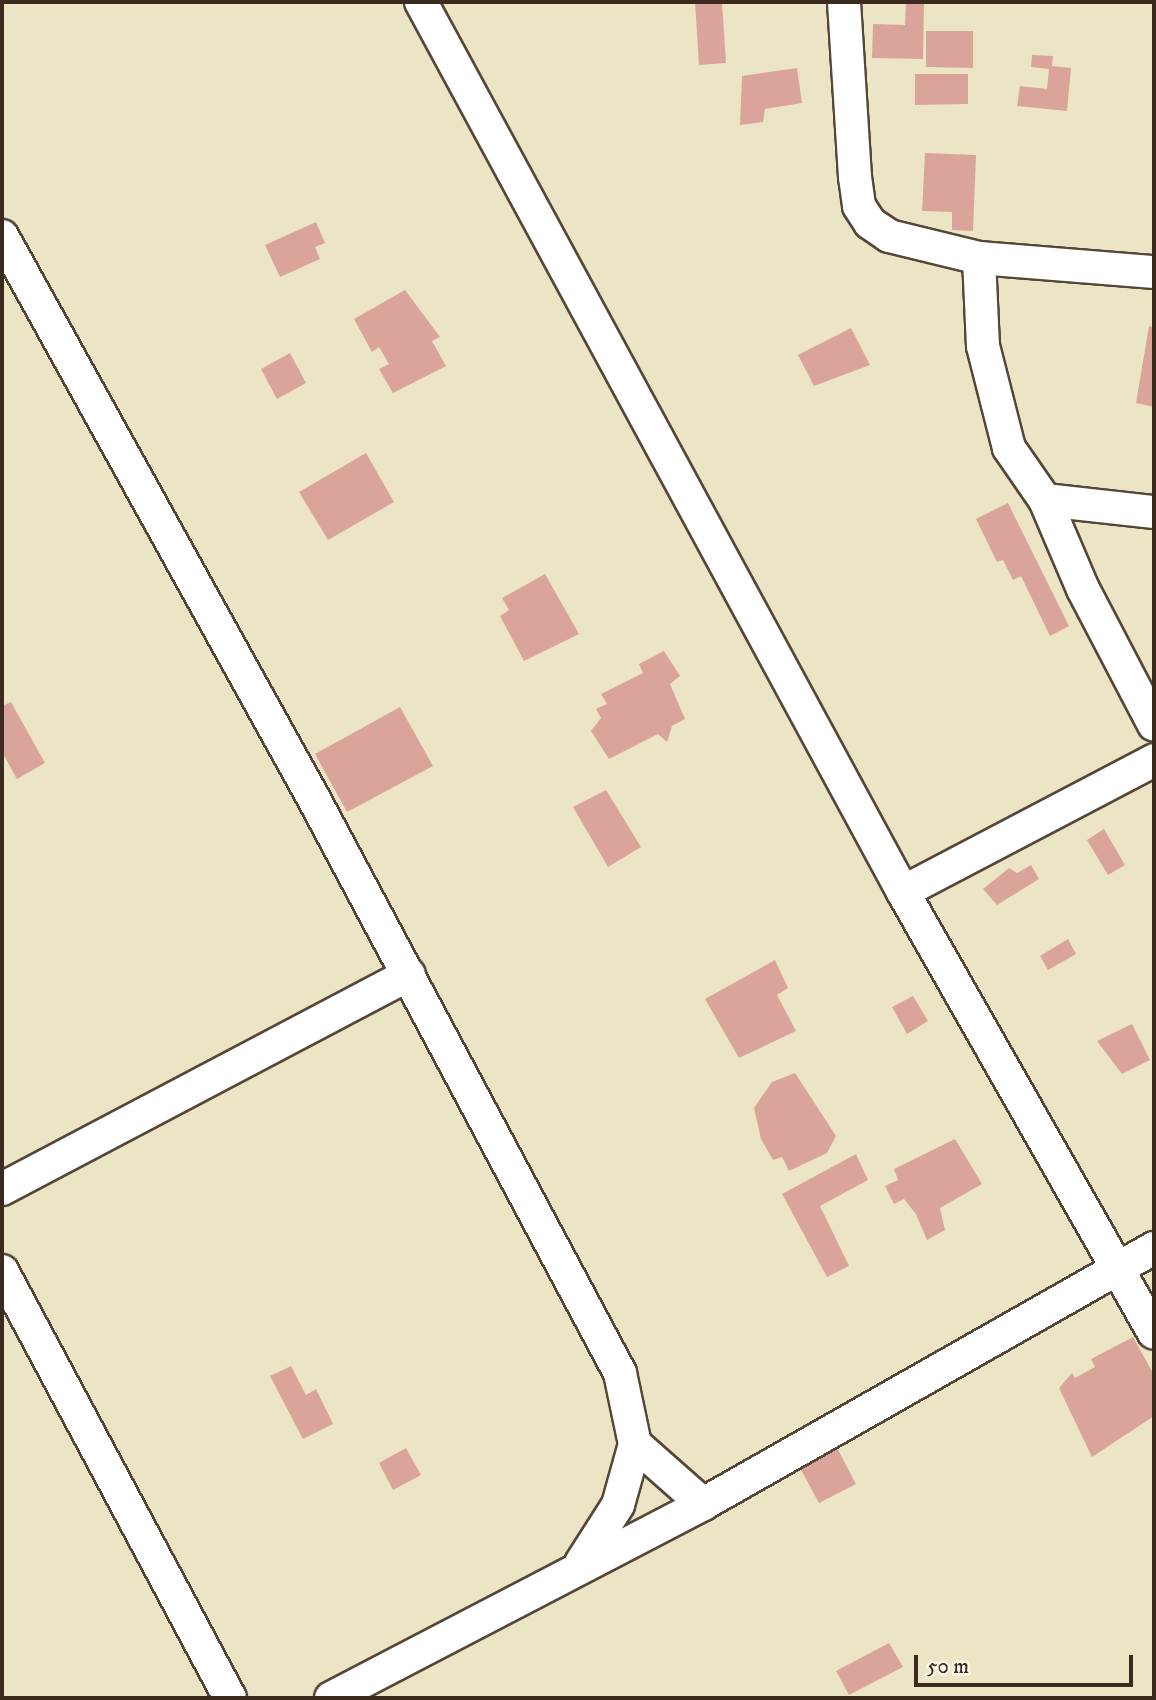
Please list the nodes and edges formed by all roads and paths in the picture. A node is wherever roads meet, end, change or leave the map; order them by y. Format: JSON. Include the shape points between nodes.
{"nodes":[{"id":1,"x":421,"y":2,"type":"edge"},
{"id":2,"x":844,"y":2,"type":"edge"},
{"id":3,"x":2,"y":236,"type":"edge"},
{"id":4,"x":979,"y":258,"type":"junction"},
{"id":5,"x":1154,"y":272,"type":"edge"},
{"id":6,"x":1045,"y":500,"type":"junction"},
{"id":7,"x":1154,"y":512,"type":"edge"},
{"id":8,"x":1154,"y":725,"type":"edge"},
{"id":9,"x":1154,"y":760,"type":"edge"},
{"id":10,"x":903,"y":892,"type":"junction"},
{"id":11,"x":409,"y":974,"type":"junction"},
{"id":12,"x":2,"y":1189,"type":"edge"},
{"id":13,"x":1154,"y":1248,"type":"edge"},
{"id":14,"x":1118,"y":1269,"type":"junction"},
{"id":15,"x":2,"y":1271,"type":"edge"},
{"id":16,"x":12,"y":1314,"type":"edge"},
{"id":17,"x":1154,"y":1333,"type":"edge"},
{"id":18,"x":635,"y":1444,"type":"junction"},
{"id":19,"x":703,"y":1504,"type":"junction"},
{"id":20,"x":581,"y":1563,"type":"junction"},
{"id":21,"x":230,"y":1698,"type":"edge"},
{"id":22,"x":331,"y":1698,"type":"edge"}],
"edges":[{"from":1,"to":10,"type":"street"},
{"from":2,"to":4,"type":"street","via":[[859,206],[889,236]]},
{"from":3,"to":11,"type":"street"},
{"from":4,"to":5,"type":"street"},
{"from":4,"to":6,"type":"street","via":[[982,346],[997,407],[1009,448]]},
{"from":6,"to":7,"type":"street"},
{"from":6,"to":8,"type":"street"},
{"from":9,"to":10,"type":"street"},
{"from":10,"to":14,"type":"street"},
{"from":11,"to":12,"type":"street"},
{"from":11,"to":18,"type":"street","via":[[620,1373]]},
{"from":13,"to":14,"type":"street"},
{"from":14,"to":17,"type":"street"},
{"from":14,"to":19,"type":"street"},
{"from":15,"to":16,"type":"street"},
{"from":16,"to":21,"type":"street"},
{"from":18,"to":19,"type":"street"},
{"from":18,"to":20,"type":"street","via":[[618,1505]]},
{"from":19,"to":20,"type":"street"},
{"from":20,"to":22,"type":"street"}]}
